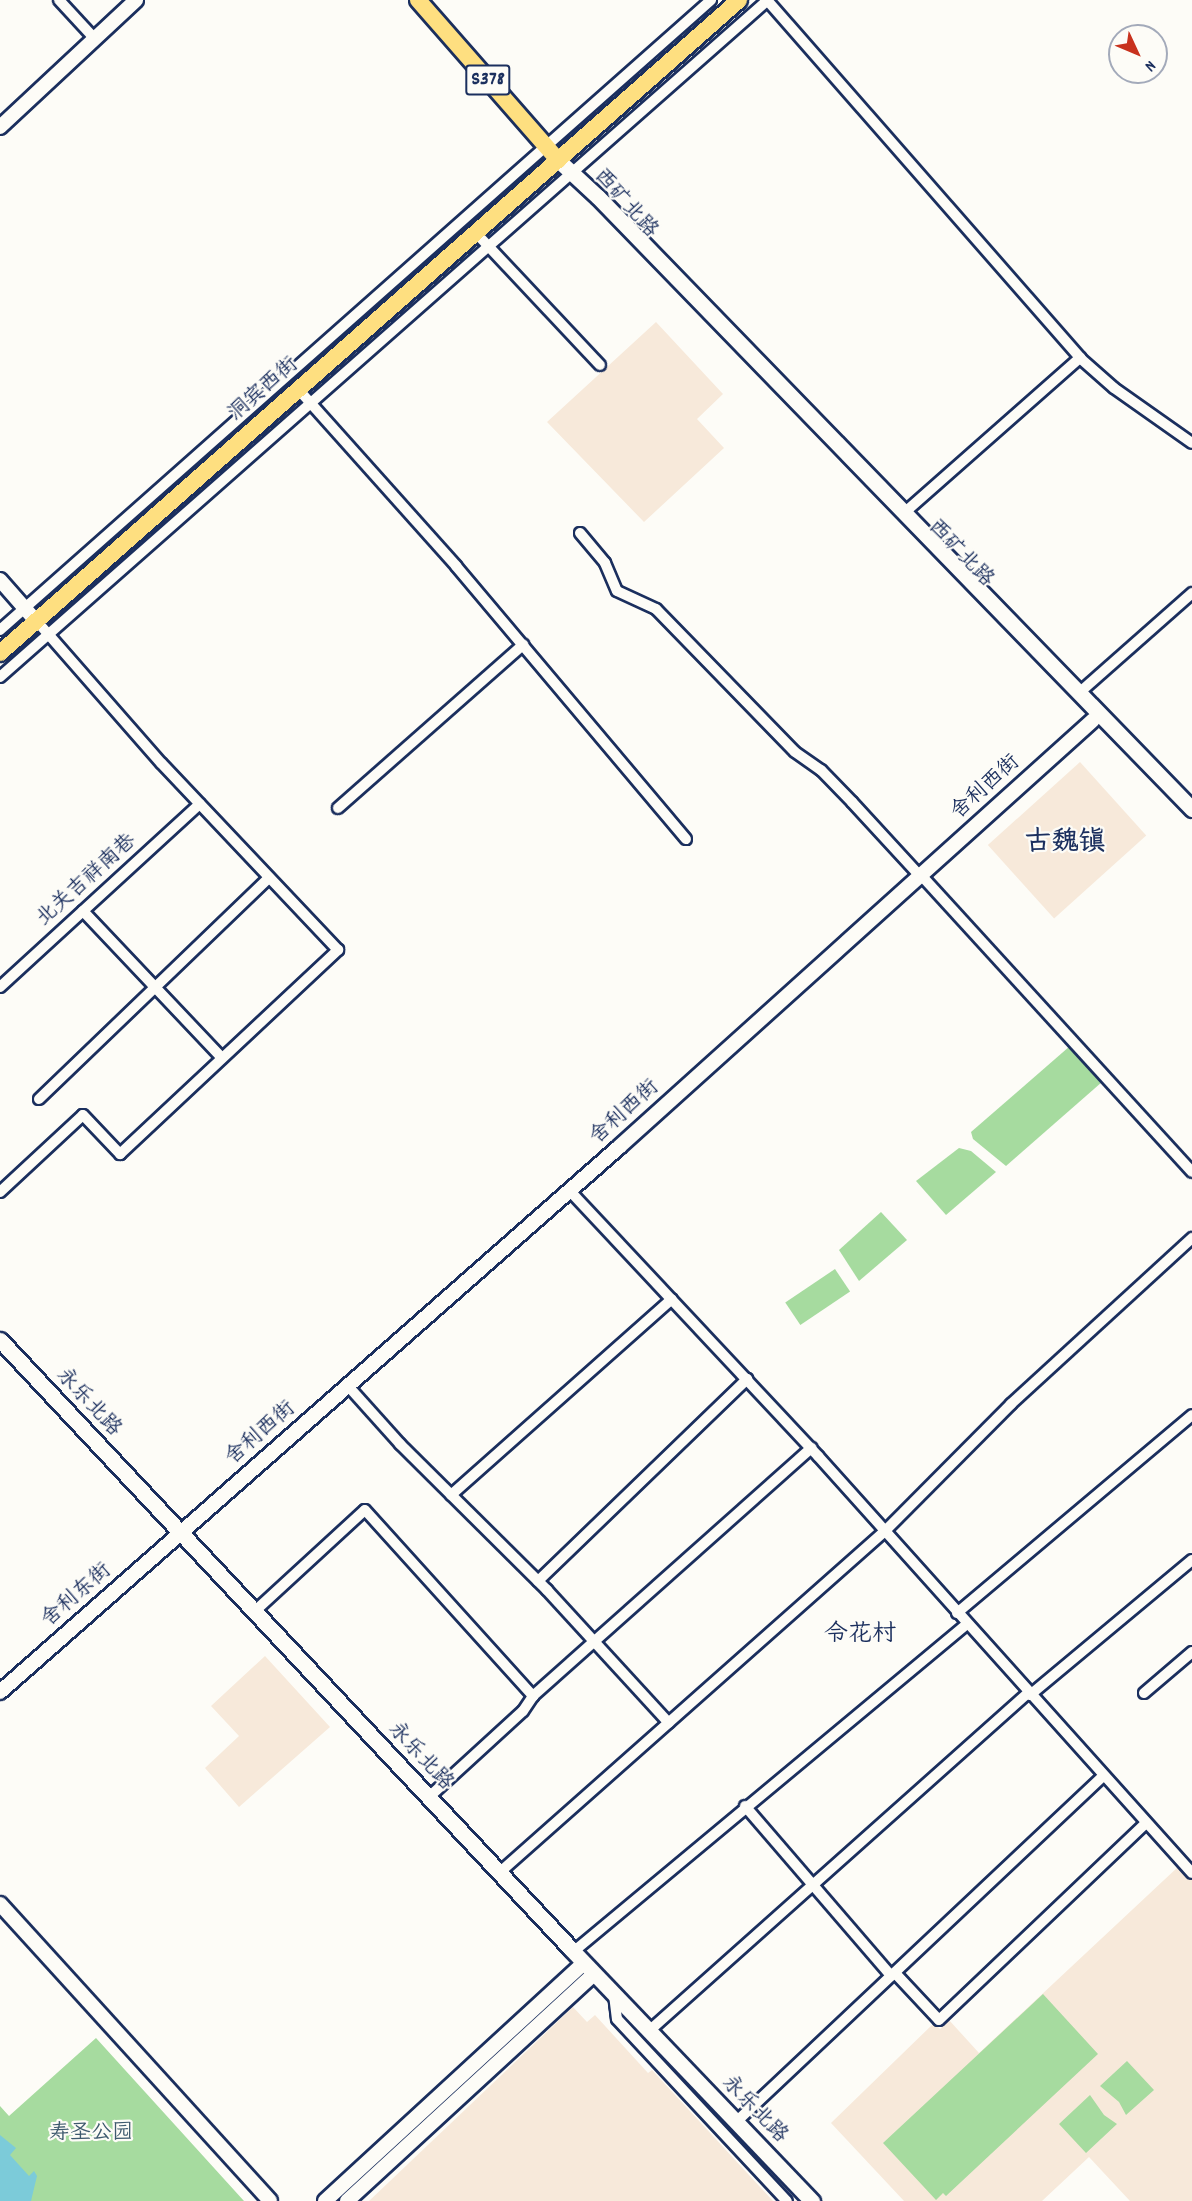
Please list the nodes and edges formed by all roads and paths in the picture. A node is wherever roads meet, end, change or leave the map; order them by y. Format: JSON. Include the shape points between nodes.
{"nodes":[{"id":1,"x":59,"y":0,"type":"edge"},
{"id":2,"x":136,"y":0,"type":"edge"},
{"id":3,"x":418,"y":0,"type":"edge"},
{"id":4,"x":711,"y":0,"type":"edge"},
{"id":5,"x":739,"y":0,"type":"edge"},
{"id":6,"x":767,"y":0,"type":"edge"},
{"id":7,"x":94,"y":39,"type":"junction"},
{"id":8,"x":0,"y":127,"type":"edge"},
{"id":9,"x":547,"y":147,"type":"junction"},
{"id":10,"x":558,"y":160,"type":"junction"},
{"id":11,"x":571,"y":174,"type":"junction"},
{"id":12,"x":476,"y":232,"type":"junction"},
{"id":13,"x":488,"y":246,"type":"junction"},
{"id":14,"x":1080,"y":358,"type":"junction"},
{"id":15,"x":600,"y":364,"type":"dead end"},
{"id":16,"x":298,"y":389,"type":"junction"},
{"id":17,"x":310,"y":403,"type":"junction"},
{"id":18,"x":1192,"y":443,"type":"edge"},
{"id":19,"x":904,"y":513,"type":"junction"},
{"id":20,"x":580,"y":533,"type":"dead end"},
{"id":21,"x":0,"y":580,"type":"edge"},
{"id":22,"x":1192,"y":593,"type":"edge"},
{"id":23,"x":32,"y":616,"type":"junction"},
{"id":24,"x":0,"y":630,"type":"edge"},
{"id":25,"x":48,"y":635,"type":"junction"},
{"id":26,"x":523,"y":645,"type":"junction"},
{"id":27,"x":0,"y":653,"type":"edge"},
{"id":28,"x":0,"y":677,"type":"edge"},
{"id":29,"x":1078,"y":693,"type":"junction"},
{"id":30,"x":1093,"y":720,"type":"junction"},
{"id":31,"x":200,"y":804,"type":"junction"},
{"id":32,"x":338,"y":808,"type":"dead end"},
{"id":33,"x":1192,"y":809,"type":"edge"},
{"id":34,"x":1192,"y":822,"type":"edge"},
{"id":35,"x":686,"y":839,"type":"dead end"},
{"id":36,"x":920,"y":876,"type":"junction"},
{"id":37,"x":269,"y":878,"type":"junction"},
{"id":38,"x":83,"y":911,"type":"junction"},
{"id":39,"x":0,"y":987,"type":"edge"},
{"id":40,"x":155,"y":988,"type":"junction"},
{"id":41,"x":221,"y":1057,"type":"junction"},
{"id":42,"x":39,"y":1099,"type":"dead end"},
{"id":43,"x":1192,"y":1172,"type":"edge"},
{"id":44,"x":570,"y":1191,"type":"junction"},
{"id":45,"x":0,"y":1192,"type":"edge"},
{"id":46,"x":1192,"y":1238,"type":"edge"},
{"id":47,"x":672,"y":1299,"type":"junction"},
{"id":48,"x":0,"y":1340,"type":"edge"},
{"id":49,"x":747,"y":1379,"type":"junction"},
{"id":50,"x":348,"y":1386,"type":"junction"},
{"id":51,"x":1192,"y":1415,"type":"edge"},
{"id":52,"x":811,"y":1448,"type":"junction"},
{"id":53,"x":451,"y":1495,"type":"junction"},
{"id":54,"x":181,"y":1532,"type":"junction"},
{"id":55,"x":885,"y":1532,"type":"junction"},
{"id":56,"x":1192,"y":1560,"type":"edge"},
{"id":57,"x":538,"y":1581,"type":"junction"},
{"id":58,"x":255,"y":1611,"type":"junction"},
{"id":59,"x":957,"y":1613,"type":"junction"},
{"id":60,"x":967,"y":1624,"type":"junction"},
{"id":61,"x":594,"y":1641,"type":"junction"},
{"id":62,"x":1192,"y":1652,"type":"edge"},
{"id":63,"x":0,"y":1692,"type":"edge"},
{"id":64,"x":1144,"y":1693,"type":"dead end"},
{"id":65,"x":1029,"y":1694,"type":"junction"},
{"id":66,"x":533,"y":1696,"type":"junction"},
{"id":67,"x":669,"y":1723,"type":"junction"},
{"id":68,"x":1103,"y":1776,"type":"junction"},
{"id":69,"x":429,"y":1797,"type":"junction"},
{"id":70,"x":745,"y":1806,"type":"junction"},
{"id":71,"x":1146,"y":1823,"type":"junction"},
{"id":72,"x":499,"y":1873,"type":"junction"},
{"id":73,"x":1192,"y":1873,"type":"edge"},
{"id":74,"x":813,"y":1884,"type":"junction"},
{"id":75,"x":0,"y":1904,"type":"edge"},
{"id":76,"x":584,"y":1963,"type":"junction"},
{"id":77,"x":893,"y":1975,"type":"junction"},
{"id":78,"x":614,"y":1995,"type":"junction"},
{"id":79,"x":649,"y":2031,"type":"junction"},
{"id":80,"x":736,"y":2122,"type":"junction"},
{"id":81,"x":270,"y":2201,"type":"edge"},
{"id":82,"x":325,"y":2201,"type":"edge"},
{"id":83,"x":347,"y":2201,"type":"edge"},
{"id":84,"x":788,"y":2201,"type":"edge"},
{"id":85,"x":812,"y":2201,"type":"edge"}],
"edges":[{"from":1,"to":7,"type":"street"},
{"from":2,"to":7,"type":"street"},
{"from":3,"to":9,"type":"main road","number":"S378"},
{"from":4,"to":9,"type":"street"},
{"from":5,"to":10,"type":"main road","name":"洞宾西街"},
{"from":6,"to":11,"type":"street"},
{"from":6,"to":14,"type":"street"},
{"from":7,"to":8,"type":"street"},
{"from":9,"to":10,"type":"main road","number":"S378"},
{"from":9,"to":23,"type":"street"},
{"from":10,"to":11,"type":"main road"},
{"from":10,"to":12,"type":"main road","name":"洞宾西街"},
{"from":11,"to":13,"type":"street"},
{"from":11,"to":19,"type":"main road","name":"西矿北路","via":[[598,197]]},
{"from":11,"to":30,"type":"main road","name":"西矿北路","via":[[592,204]]},
{"from":12,"to":13,"type":"street"},
{"from":12,"to":16,"type":"main road","name":"洞宾西街"},
{"from":13,"to":15,"type":"street"},
{"from":13,"to":17,"type":"street"},
{"from":14,"to":18,"type":"street","via":[[1114,388]]},
{"from":14,"to":19,"type":"street"},
{"from":16,"to":17,"type":"street"},
{"from":16,"to":23,"type":"main road","name":"洞宾西街"},
{"from":17,"to":25,"type":"street"},
{"from":17,"to":26,"type":"street"},
{"from":19,"to":29,"type":"main road","name":"西矿北路"},
{"from":20,"to":36,"type":"street","via":[[604,563],[616,591],[656,609],[795,752],[821,770],[852,801]]},
{"from":21,"to":23,"type":"street"},
{"from":22,"to":29,"type":"street"},
{"from":23,"to":24,"type":"street"},
{"from":23,"to":25,"type":"street"},
{"from":23,"to":27,"type":"main road","name":"洞宾西街"},
{"from":25,"to":28,"type":"street"},
{"from":25,"to":31,"type":"street"},
{"from":26,"to":32,"type":"street"},
{"from":26,"to":35,"type":"street"},
{"from":29,"to":33,"type":"main road","name":"西矿北路"},
{"from":30,"to":34,"type":"main road","name":"西矿北路"},
{"from":30,"to":36,"type":"street","name":"舍利西街"},
{"from":31,"to":37,"type":"street"},
{"from":31,"to":38,"type":"street","name":"北关吉祥南巷"},
{"from":36,"to":43,"type":"street"},
{"from":36,"to":44,"type":"street","name":"舍利西街"},
{"from":37,"to":40,"type":"street"},
{"from":37,"to":41,"type":"street","via":[[338,950]]},
{"from":38,"to":39,"type":"street","name":"北关吉祥南巷"},
{"from":38,"to":40,"type":"street"},
{"from":40,"to":41,"type":"street"},
{"from":40,"to":42,"type":"street"},
{"from":41,"to":45,"type":"street","via":[[120,1154],[83,1115]]},
{"from":44,"to":47,"type":"street"},
{"from":44,"to":50,"type":"street","name":"舍利西街"},
{"from":46,"to":55,"type":"street","via":[[1011,1404]]},
{"from":47,"to":49,"type":"street"},
{"from":47,"to":53,"type":"street"},
{"from":48,"to":54,"type":"main road","name":"永乐北路"},
{"from":49,"to":52,"type":"street"},
{"from":49,"to":57,"type":"street"},
{"from":50,"to":53,"type":"street"},
{"from":50,"to":54,"type":"street","name":"舍利西街"},
{"from":51,"to":59,"type":"street"},
{"from":52,"to":55,"type":"street"},
{"from":52,"to":61,"type":"street"},
{"from":53,"to":57,"type":"street"},
{"from":54,"to":58,"type":"main road","name":"永乐北路"},
{"from":54,"to":63,"type":"street","name":"舍利东街"},
{"from":55,"to":59,"type":"street"},
{"from":55,"to":67,"type":"street"},
{"from":56,"to":65,"type":"street"},
{"from":57,"to":61,"type":"street"},
{"from":58,"to":66,"type":"street","via":[[365,1510]]},
{"from":58,"to":69,"type":"main road","name":"永乐北路"},
{"from":59,"to":60,"type":"street"},
{"from":60,"to":65,"type":"street"},
{"from":60,"to":70,"type":"street"},
{"from":61,"to":66,"type":"street"},
{"from":61,"to":67,"type":"street"},
{"from":62,"to":64,"type":"street"},
{"from":65,"to":68,"type":"street"},
{"from":65,"to":74,"type":"street"},
{"from":66,"to":69,"type":"street","via":[[523,1711]]},
{"from":67,"to":72,"type":"street"},
{"from":68,"to":71,"type":"street"},
{"from":68,"to":77,"type":"street"},
{"from":69,"to":72,"type":"main road","name":"永乐北路"},
{"from":70,"to":74,"type":"street"},
{"from":70,"to":76,"type":"street"},
{"from":71,"to":73,"type":"street"},
{"from":71,"to":77,"type":"street","via":[[939,2020]]},
{"from":72,"to":76,"type":"main road","name":"永乐北路"},
{"from":74,"to":77,"type":"street"},
{"from":74,"to":79,"type":"street"},
{"from":75,"to":81,"type":"street"},
{"from":76,"to":78,"type":"main road","name":"永乐北路"},
{"from":76,"to":82,"type":"street"},
{"from":76,"to":83,"type":"street"},
{"from":77,"to":80,"type":"street"},
{"from":78,"to":79,"type":"main road","name":"永乐北路"},
{"from":78,"to":84,"type":"street","via":[[617,2019]]},
{"from":79,"to":80,"type":"main road","name":"永乐北路"},
{"from":80,"to":85,"type":"main road","name":"永乐北路"}]}
